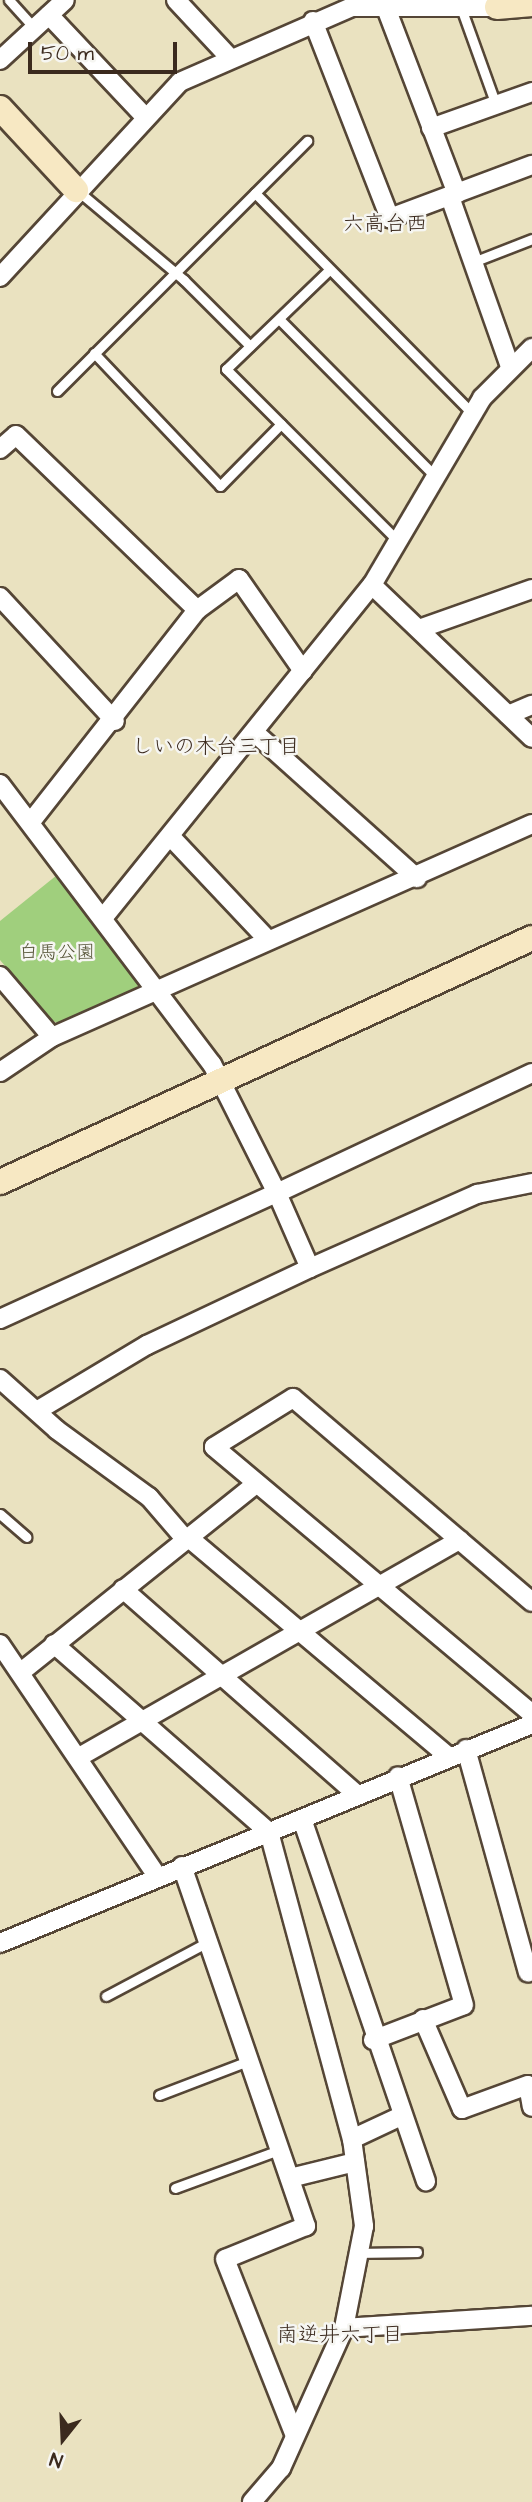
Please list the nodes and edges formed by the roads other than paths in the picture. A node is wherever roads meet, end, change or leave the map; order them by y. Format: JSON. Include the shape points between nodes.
{"nodes":[{"id":1,"x":9,"y":0,"type":"edge"},
{"id":2,"x":65,"y":0,"type":"edge"},
{"id":3,"x":176,"y":0,"type":"edge"},
{"id":4,"x":352,"y":4,"type":"edge"},
{"id":5,"x":494,"y":4,"type":"edge"},
{"id":6,"x":532,"y":4,"type":"edge"},
{"id":7,"x":460,"y":5,"type":"junction"},
{"id":8,"x":386,"y":8,"type":"junction"},
{"id":9,"x":49,"y":15,"type":"junction"},
{"id":10,"x":313,"y":21,"type":"junction"},
{"id":11,"x":34,"y":28,"type":"junction"},
{"id":12,"x":230,"y":58,"type":"junction"},
{"id":13,"x":0,"y":60,"type":"edge"},
{"id":14,"x":532,"y":92,"type":"edge"},
{"id":15,"x":496,"y":105,"type":"junction"},
{"id":16,"x":0,"y":108,"type":"edge"},
{"id":17,"x":145,"y":117,"type":"junction"},
{"id":18,"x":431,"y":128,"type":"junction"},
{"id":19,"x":307,"y":141,"type":"dead end"},
{"id":20,"x":532,"y":165,"type":"edge"},
{"id":21,"x":76,"y":190,"type":"junction"},
{"id":22,"x":255,"y":193,"type":"junction"},
{"id":23,"x":454,"y":196,"type":"junction"},
{"id":24,"x":532,"y":239,"type":"edge"},
{"id":25,"x":473,"y":262,"type":"junction"},
{"id":26,"x":3,"y":266,"type":"edge"},
{"id":27,"x":329,"y":270,"type":"junction"},
{"id":28,"x":173,"y":274,"type":"junction"},
{"id":29,"x":279,"y":318,"type":"junction"},
{"id":30,"x":250,"y":346,"type":"junction"},
{"id":31,"x":532,"y":348,"type":"edge"},
{"id":32,"x":94,"y":354,"type":"junction"},
{"id":33,"x":510,"y":366,"type":"junction"},
{"id":34,"x":57,"y":391,"type":"dead end"},
{"id":35,"x":472,"y":414,"type":"junction"},
{"id":36,"x":281,"y":424,"type":"junction"},
{"id":37,"x":0,"y":449,"type":"edge"},
{"id":38,"x":436,"y":477,"type":"junction"},
{"id":39,"x":398,"y":541,"type":"junction"},
{"id":40,"x":372,"y":585,"type":"junction"},
{"id":41,"x":532,"y":589,"type":"edge"},
{"id":42,"x":0,"y":597,"type":"edge"},
{"id":43,"x":197,"y":610,"type":"junction"},
{"id":44,"x":418,"y":629,"type":"junction"},
{"id":45,"x":303,"y":671,"type":"junction"},
{"id":46,"x":532,"y":705,"type":"edge"},
{"id":47,"x":508,"y":715,"type":"junction"},
{"id":48,"x":115,"y":721,"type":"junction"},
{"id":49,"x":254,"y":732,"type":"junction"},
{"id":50,"x":532,"y":738,"type":"edge"},
{"id":51,"x":0,"y":785,"type":"edge"},
{"id":52,"x":30,"y":823,"type":"junction"},
{"id":53,"x":532,"y":824,"type":"edge"},
{"id":54,"x":170,"y":836,"type":"junction"},
{"id":55,"x":417,"y":878,"type":"junction"},
{"id":56,"x":103,"y":918,"type":"junction"},
{"id":57,"x":532,"y":938,"type":"edge"},
{"id":58,"x":266,"y":939,"type":"junction"},
{"id":59,"x":0,"y":976,"type":"edge"},
{"id":60,"x":158,"y":990,"type":"junction"},
{"id":61,"x":52,"y":1037,"type":"junction"},
{"id":62,"x":0,"y":1072,"type":"edge"},
{"id":63,"x":532,"y":1073,"type":"edge"},
{"id":64,"x":221,"y":1078,"type":"junction"},
{"id":65,"x":0,"y":1182,"type":"edge"},
{"id":66,"x":532,"y":1183,"type":"edge"},
{"id":67,"x":277,"y":1193,"type":"junction"},
{"id":68,"x":310,"y":1268,"type":"junction"},
{"id":69,"x":0,"y":1319,"type":"edge"},
{"id":70,"x":0,"y":1378,"type":"edge"},
{"id":71,"x":40,"y":1409,"type":"junction"},
{"id":72,"x":257,"y":1483,"type":"junction"},
{"id":73,"x":0,"y":1514,"type":"edge"},
{"id":74,"x":26,"y":1538,"type":"dead end"},
{"id":75,"x":187,"y":1539,"type":"junction"},
{"id":76,"x":459,"y":1541,"type":"junction"},
{"id":77,"x":381,"y":1587,"type":"junction"},
{"id":78,"x":122,"y":1589,"type":"junction"},
{"id":79,"x":532,"y":1602,"type":"edge"},
{"id":80,"x":300,"y":1632,"type":"junction"},
{"id":81,"x":0,"y":1644,"type":"edge"},
{"id":82,"x":54,"y":1644,"type":"junction"},
{"id":83,"x":22,"y":1672,"type":"junction"},
{"id":84,"x":221,"y":1678,"type":"junction"},
{"id":85,"x":532,"y":1714,"type":"edge"},
{"id":86,"x":139,"y":1722,"type":"junction"},
{"id":87,"x":532,"y":1724,"type":"edge"},
{"id":88,"x":466,"y":1749,"type":"junction"},
{"id":89,"x":447,"y":1755,"type":"junction"},
{"id":90,"x":79,"y":1756,"type":"junction"},
{"id":91,"x":398,"y":1776,"type":"junction"},
{"id":92,"x":355,"y":1793,"type":"junction"},
{"id":93,"x":302,"y":1819,"type":"junction"},
{"id":94,"x":269,"y":1832,"type":"junction"},
{"id":95,"x":182,"y":1866,"type":"junction"},
{"id":96,"x":157,"y":1875,"type":"junction"},
{"id":97,"x":0,"y":1942,"type":"edge"},
{"id":98,"x":208,"y":1942,"type":"junction"},
{"id":99,"x":528,"y":1973,"type":"dead end"},
{"id":100,"x":106,"y":1996,"type":"dead end"},
{"id":101,"x":423,"y":2019,"type":"junction"},
{"id":102,"x":373,"y":2040,"type":"junction"},
{"id":103,"x":248,"y":2061,"type":"junction"},
{"id":104,"x":159,"y":2095,"type":"dead end"},
{"id":105,"x":532,"y":2107,"type":"edge"},
{"id":106,"x":401,"y":2116,"type":"junction"},
{"id":107,"x":352,"y":2139,"type":"junction"},
{"id":108,"x":279,"y":2150,"type":"junction"},
{"id":109,"x":355,"y":2162,"type":"junction"},
{"id":110,"x":290,"y":2178,"type":"junction"},
{"id":111,"x":426,"y":2181,"type":"dead end"},
{"id":112,"x":174,"y":2188,"type":"dead end"},
{"id":113,"x":417,"y":2252,"type":"dead end"},
{"id":114,"x":359,"y":2253,"type":"junction"},
{"id":115,"x":532,"y":2316,"type":"edge"},
{"id":116,"x":344,"y":2328,"type":"junction"},
{"id":117,"x":295,"y":2432,"type":"junction"},
{"id":118,"x":252,"y":2502,"type":"edge"}],
"edges":[{"from":1,"to":11,"type":"lane"},
{"from":2,"to":9,"type":"street"},
{"from":3,"to":12,"type":"street"},
{"from":4,"to":8,"type":"street"},
{"from":4,"to":10,"type":"street"},
{"from":5,"to":6,"type":"street"},
{"from":5,"to":7,"type":"street"},
{"from":7,"to":8,"type":"street"},
{"from":7,"to":15,"type":"lane"},
{"from":8,"to":18,"type":"street"},
{"from":9,"to":11,"type":"street"},
{"from":9,"to":17,"type":"street"},
{"from":10,"to":12,"type":"street"},
{"from":10,"to":23,"type":"street","via":[[390,218]]},
{"from":11,"to":13,"type":"street"},
{"from":12,"to":17,"type":"street","via":[[180,82]]},
{"from":14,"to":15,"type":"street"},
{"from":15,"to":18,"type":"street"},
{"from":16,"to":21,"type":"street"},
{"from":17,"to":21,"type":"street"},
{"from":18,"to":23,"type":"street"},
{"from":19,"to":22,"type":"lane"},
{"from":20,"to":23,"type":"street"},
{"from":21,"to":26,"type":"street"},
{"from":21,"to":28,"type":"lane"},
{"from":22,"to":27,"type":"lane"},
{"from":22,"to":28,"type":"lane"},
{"from":23,"to":25,"type":"street"},
{"from":24,"to":25,"type":"lane"},
{"from":25,"to":33,"type":"street"},
{"from":27,"to":29,"type":"lane"},
{"from":27,"to":35,"type":"lane"},
{"from":28,"to":30,"type":"lane"},
{"from":28,"to":32,"type":"lane"},
{"from":29,"to":30,"type":"lane"},
{"from":29,"to":38,"type":"lane"},
{"from":30,"to":36,"type":"lane","via":[[226,369]]},
{"from":31,"to":33,"type":"street"},
{"from":32,"to":34,"type":"lane"},
{"from":32,"to":36,"type":"lane","via":[[220,486]]},
{"from":33,"to":35,"type":"street"},
{"from":35,"to":38,"type":"street"},
{"from":36,"to":39,"type":"lane"},
{"from":37,"to":43,"type":"street","via":[[16,435]]},
{"from":38,"to":39,"type":"street"},
{"from":39,"to":40,"type":"street"},
{"from":40,"to":44,"type":"street"},
{"from":40,"to":45,"type":"street"},
{"from":41,"to":44,"type":"street"},
{"from":42,"to":48,"type":"street"},
{"from":43,"to":45,"type":"street","via":[[239,579]]},
{"from":43,"to":48,"type":"street"},
{"from":44,"to":47,"type":"street"},
{"from":45,"to":49,"type":"street"},
{"from":46,"to":47,"type":"street"},
{"from":47,"to":50,"type":"street"},
{"from":48,"to":52,"type":"street"},
{"from":49,"to":54,"type":"street"},
{"from":49,"to":55,"type":"street"},
{"from":51,"to":52,"type":"street"},
{"from":52,"to":56,"type":"street"},
{"from":53,"to":55,"type":"street"},
{"from":54,"to":56,"type":"street"},
{"from":54,"to":58,"type":"street"},
{"from":55,"to":58,"type":"street"},
{"from":56,"to":60,"type":"street"},
{"from":57,"to":64,"type":"street"},
{"from":58,"to":60,"type":"street"},
{"from":59,"to":61,"type":"street"},
{"from":60,"to":61,"type":"street"},
{"from":60,"to":64,"type":"street"},
{"from":61,"to":62,"type":"street"},
{"from":63,"to":67,"type":"street"},
{"from":64,"to":65,"type":"street"},
{"from":64,"to":67,"type":"street"},
{"from":66,"to":68,"type":"street","via":[[477,1194]]},
{"from":67,"to":68,"type":"street"},
{"from":67,"to":69,"type":"street"},
{"from":68,"to":71,"type":"street","via":[[147,1345]]},
{"from":70,"to":71,"type":"street"},
{"from":71,"to":75,"type":"street","via":[[57,1430],[149,1497]]},
{"from":72,"to":75,"type":"street"},
{"from":72,"to":76,"type":"street","via":[[214,1447],[293,1398]]},
{"from":72,"to":77,"type":"street"},
{"from":73,"to":74,"type":"lane"},
{"from":75,"to":78,"type":"street"},
{"from":75,"to":80,"type":"street"},
{"from":76,"to":77,"type":"street"},
{"from":76,"to":79,"type":"street"},
{"from":77,"to":80,"type":"street"},
{"from":77,"to":85,"type":"street"},
{"from":78,"to":82,"type":"street"},
{"from":78,"to":84,"type":"street"},
{"from":80,"to":84,"type":"street"},
{"from":80,"to":89,"type":"street"},
{"from":81,"to":83,"type":"street"},
{"from":82,"to":83,"type":"street"},
{"from":82,"to":86,"type":"street"},
{"from":83,"to":90,"type":"street"},
{"from":84,"to":86,"type":"street"},
{"from":84,"to":92,"type":"street"},
{"from":86,"to":90,"type":"street"},
{"from":86,"to":94,"type":"street"},
{"from":87,"to":88,"type":"street"},
{"from":88,"to":89,"type":"street"},
{"from":88,"to":99,"type":"street"},
{"from":89,"to":91,"type":"street"},
{"from":90,"to":96,"type":"street"},
{"from":91,"to":92,"type":"street"},
{"from":91,"to":101,"type":"street","via":[[464,2006]]},
{"from":92,"to":93,"type":"street"},
{"from":93,"to":94,"type":"street"},
{"from":93,"to":102,"type":"street"},
{"from":94,"to":95,"type":"street"},
{"from":94,"to":107,"type":"street"},
{"from":95,"to":96,"type":"street"},
{"from":95,"to":98,"type":"street"},
{"from":96,"to":97,"type":"street"},
{"from":98,"to":100,"type":"lane"},
{"from":98,"to":103,"type":"street"},
{"from":101,"to":102,"type":"street"},
{"from":101,"to":105,"type":"street","via":[[463,2109],[528,2085]]},
{"from":102,"to":106,"type":"street"},
{"from":103,"to":104,"type":"lane"},
{"from":103,"to":108,"type":"street"},
{"from":106,"to":107,"type":"street"},
{"from":106,"to":111,"type":"street"},
{"from":107,"to":109,"type":"street"},
{"from":108,"to":110,"type":"street"},
{"from":108,"to":112,"type":"lane"},
{"from":109,"to":110,"type":"street"},
{"from":109,"to":114,"type":"street","via":[[364,2226]]},
{"from":110,"to":117,"type":"street","via":[[306,2226],[225,2259]]},
{"from":113,"to":114,"type":"lane"},
{"from":114,"to":116,"type":"street"},
{"from":115,"to":116,"type":"street"},
{"from":116,"to":117,"type":"street"},
{"from":117,"to":118,"type":"street","via":[[281,2468]]}]}
